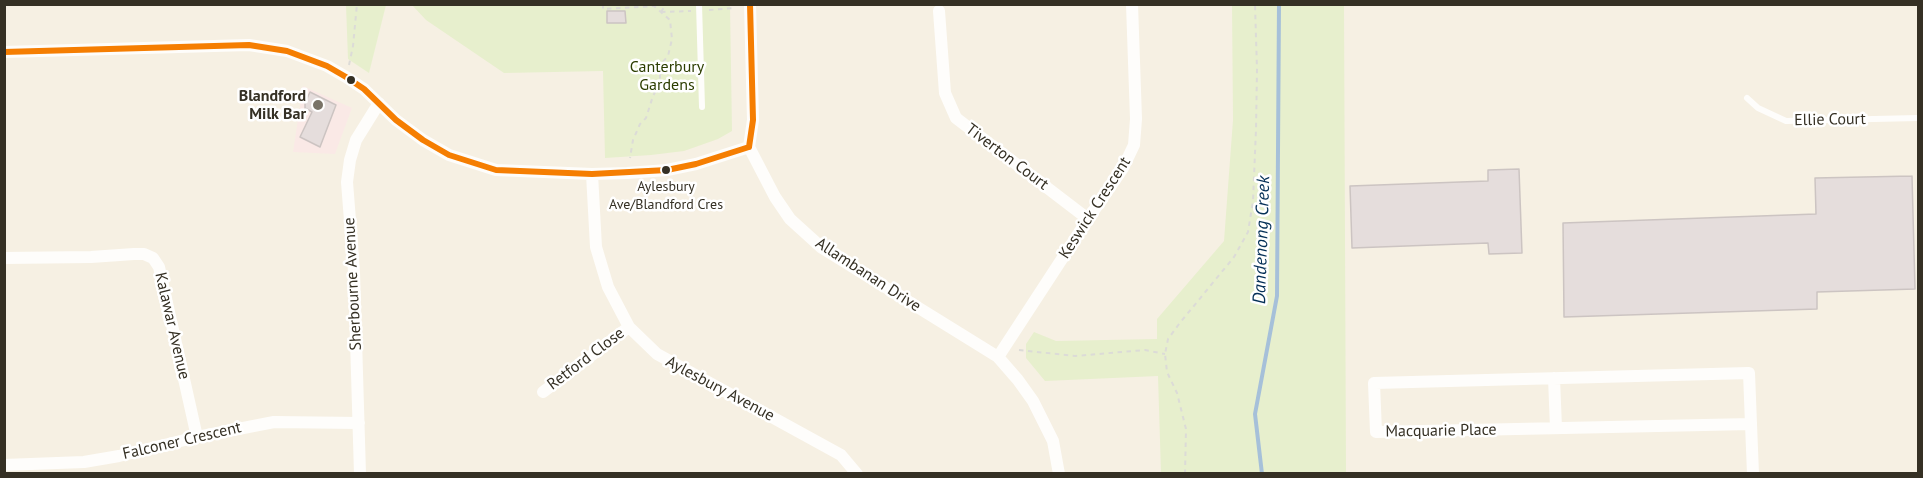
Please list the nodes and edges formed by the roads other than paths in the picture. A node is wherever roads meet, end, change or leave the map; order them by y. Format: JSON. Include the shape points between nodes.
{"nodes":[{"id":1,"x":699,"y":4,"type":"edge"},
{"id":2,"x":750,"y":4,"type":"edge"},
{"id":3,"x":1132,"y":4,"type":"edge"},
{"id":4,"x":939,"y":11,"type":"dead end"},
{"id":5,"x":4,"y":52,"type":"edge"},
{"id":6,"x":1748,"y":98,"type":"dead end"},
{"id":7,"x":379,"y":103,"type":"junction"},
{"id":8,"x":702,"y":107,"type":"dead end"},
{"id":9,"x":1918,"y":118,"type":"edge"},
{"id":10,"x":748,"y":147,"type":"junction"},
{"id":11,"x":592,"y":174,"type":"junction"},
{"id":12,"x":1088,"y":219,"type":"junction"},
{"id":13,"x":4,"y":258,"type":"edge"},
{"id":14,"x":629,"y":327,"type":"junction"},
{"id":15,"x":998,"y":357,"type":"junction"},
{"id":16,"x":1554,"y":378,"type":"junction"},
{"id":17,"x":543,"y":392,"type":"dead end"},
{"id":18,"x":359,"y":423,"type":"junction"},
{"id":19,"x":1751,"y":424,"type":"junction"},
{"id":20,"x":1556,"y":428,"type":"junction"},
{"id":21,"x":197,"y":436,"type":"junction"},
{"id":22,"x":4,"y":465,"type":"edge"},
{"id":23,"x":360,"y":474,"type":"edge"},
{"id":24,"x":857,"y":474,"type":"edge"},
{"id":25,"x":1059,"y":474,"type":"edge"},
{"id":26,"x":1753,"y":474,"type":"edge"}],
"edges":[{"from":1,"to":8,"type":"lane"},
{"from":2,"to":10,"type":"street","via":[[753,120]]},
{"from":3,"to":12,"type":"street","name":"Keswick Crescent","via":[[1134,145]]},
{"from":4,"to":12,"type":"street","name":"Tiverton Court","via":[[945,93],[956,118]]},
{"from":5,"to":7,"type":"street","via":[[249,45],[297,54],[327,66]]},
{"from":6,"to":9,"type":"lane","name":"Ellie Court","via":[[1758,108],[1786,121]]},
{"from":7,"to":11,"type":"street","via":[[423,140],[475,165],[496,170]]},
{"from":7,"to":18,"type":"street","name":"Sherbourne Avenue","via":[[356,140],[347,182]]},
{"from":10,"to":11,"type":"street","via":[[668,170]]},
{"from":10,"to":15,"type":"street","name":"Allambanan Drive","via":[[775,197],[807,236]]},
{"from":11,"to":14,"type":"street","name":"Aylesbury Avenue","via":[[596,247],[608,287]]},
{"from":12,"to":15,"type":"street","name":"Keswick Crescent"},
{"from":13,"to":21,"type":"street","name":"Kalawar Avenue","via":[[134,254],[153,258],[159,267]]},
{"from":14,"to":17,"type":"street","name":"Retford Close"},
{"from":14,"to":24,"type":"street","name":"Aylesbury Avenue","via":[[657,354],[841,455]]},
{"from":15,"to":25,"type":"street","name":"Allambanan Drive","via":[[1033,401],[1053,441]]},
{"from":16,"to":19,"type":"street","name":"Macquarie Place","via":[[1749,373]]},
{"from":16,"to":20,"type":"street"},
{"from":16,"to":20,"type":"street","name":"Macquarie Place","via":[[1374,383],[1376,432]]},
{"from":18,"to":21,"type":"street","name":"Falconer Crescent","via":[[274,422]]},
{"from":18,"to":23,"type":"street","name":"Sherbourne Avenue"},
{"from":19,"to":20,"type":"street","name":"Macquarie Place"},
{"from":19,"to":26,"type":"street","name":"Macquarie Place"},
{"from":21,"to":22,"type":"street","name":"Falconer Crescent","via":[[84,462]]}]}
